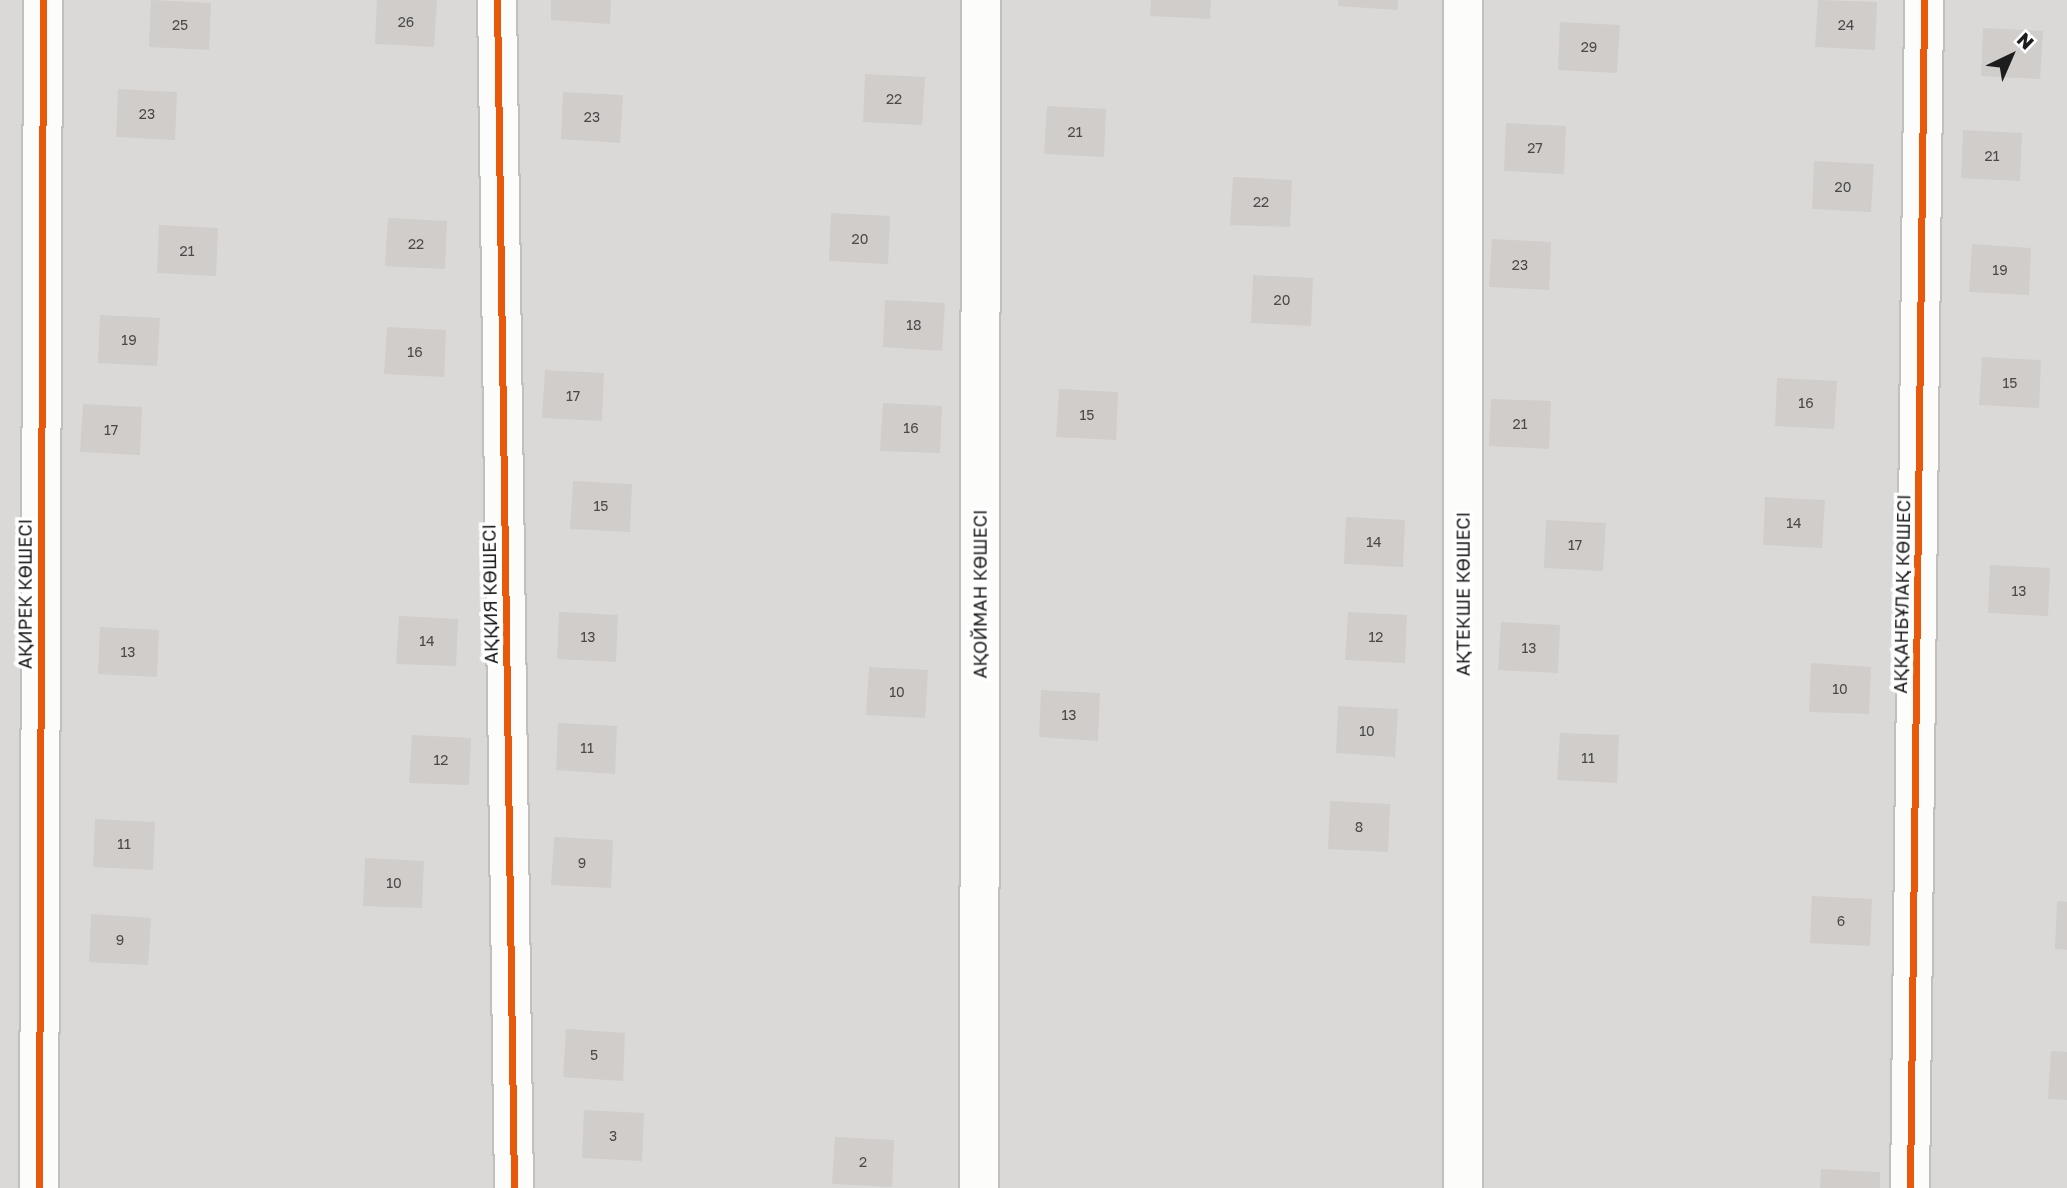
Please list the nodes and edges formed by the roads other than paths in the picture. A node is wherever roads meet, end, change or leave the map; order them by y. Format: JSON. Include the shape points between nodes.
{"nodes":[{"id":1,"x":43,"y":0,"type":"edge"},
{"id":2,"x":497,"y":0,"type":"edge"},
{"id":3,"x":981,"y":0,"type":"edge"},
{"id":4,"x":1463,"y":0,"type":"edge"},
{"id":5,"x":1924,"y":0,"type":"edge"},
{"id":6,"x":39,"y":1188,"type":"edge"},
{"id":7,"x":514,"y":1188,"type":"edge"},
{"id":8,"x":979,"y":1188,"type":"edge"},
{"id":9,"x":1463,"y":1188,"type":"edge"},
{"id":10,"x":1910,"y":1188,"type":"edge"}],
"edges":[{"from":1,"to":6,"type":"street","name":"АҚИРЕК КӨШЕСІ"},
{"from":2,"to":7,"type":"street","name":"АҚҚИЯ КӨШЕСІ"},
{"from":3,"to":8,"type":"street","name":"АҚОЙМАН КӨШЕСІ"},
{"from":4,"to":9,"type":"street","name":"АҚТЕКШЕ КӨШЕСІ"},
{"from":5,"to":10,"type":"street","name":"АҚҚАНБҰЛАҚ КӨШЕСІ"}]}
